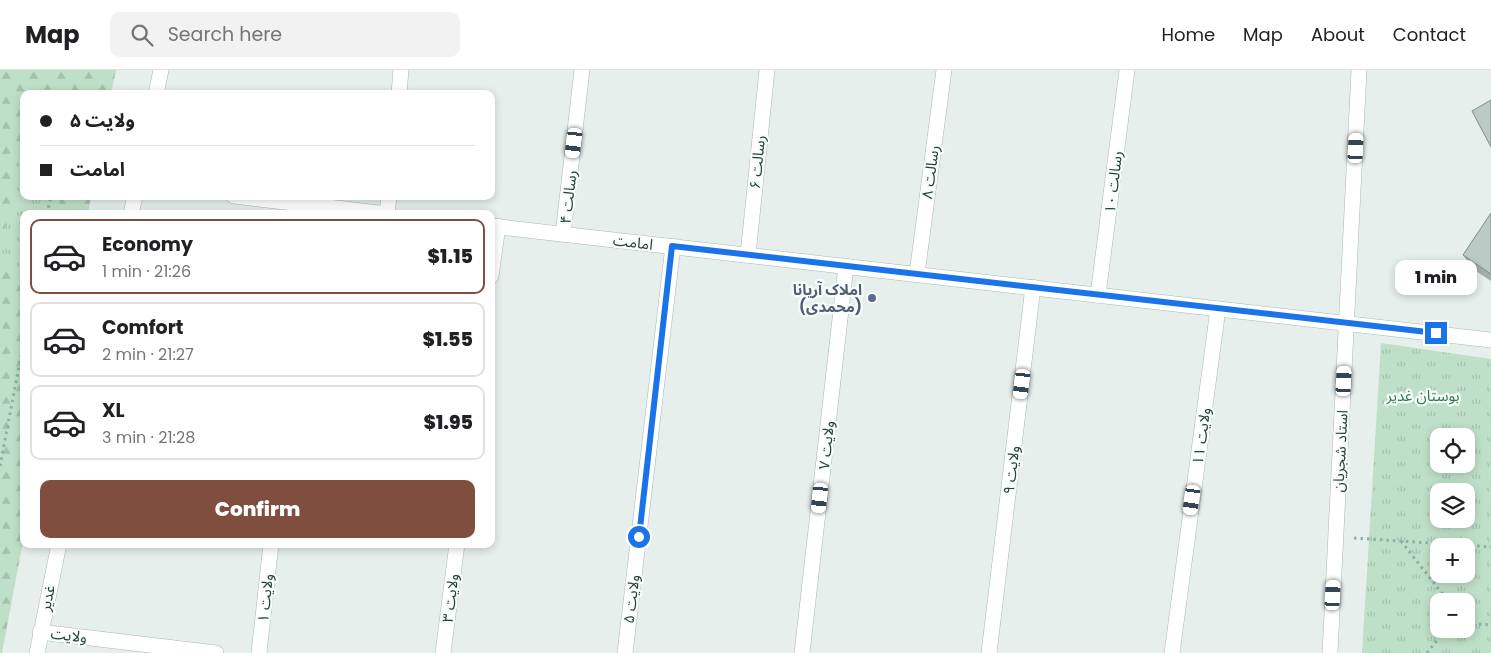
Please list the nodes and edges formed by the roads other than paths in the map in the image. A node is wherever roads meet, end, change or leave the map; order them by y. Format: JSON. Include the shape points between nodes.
{"nodes":[{"id":1,"x":161,"y":70,"type":"edge"},
{"id":2,"x":401,"y":70,"type":"edge"},
{"id":3,"x":582,"y":70,"type":"edge"},
{"id":4,"x":767,"y":70,"type":"edge"},
{"id":5,"x":944,"y":70,"type":"edge"},
{"id":6,"x":1128,"y":70,"type":"edge"},
{"id":7,"x":1360,"y":70,"type":"edge"},
{"id":8,"x":157,"y":90,"type":"edge"},
{"id":9,"x":399,"y":90,"type":"edge"},
{"id":10,"x":256,"y":200,"type":"edge"},
{"id":11,"x":305,"y":209,"type":"edge"},
{"id":12,"x":321,"y":210,"type":"edge"},
{"id":13,"x":495,"y":226,"type":"edge"},
{"id":14,"x":563,"y":234,"type":"junction"},
{"id":15,"x":672,"y":246,"type":"junction"},
{"id":16,"x":748,"y":255,"type":"junction"},
{"id":17,"x":846,"y":266,"type":"junction"},
{"id":18,"x":917,"y":274,"type":"junction"},
{"id":19,"x":1033,"y":288,"type":"junction"},
{"id":20,"x":1098,"y":295,"type":"junction"},
{"id":21,"x":1218,"y":308,"type":"junction"},
{"id":22,"x":1347,"y":323,"type":"junction"},
{"id":23,"x":1491,"y":340,"type":"edge"},
{"id":24,"x":58,"y":548,"type":"edge"},
{"id":25,"x":270,"y":548,"type":"edge"},
{"id":26,"x":456,"y":548,"type":"edge"},
{"id":27,"x":40,"y":632,"type":"junction"},
{"id":28,"x":36,"y":653,"type":"edge"},
{"id":29,"x":216,"y":653,"type":"edge"},
{"id":30,"x":259,"y":653,"type":"edge"},
{"id":31,"x":443,"y":653,"type":"edge"},
{"id":32,"x":625,"y":653,"type":"edge"},
{"id":33,"x":802,"y":653,"type":"edge"},
{"id":34,"x":989,"y":653,"type":"edge"},
{"id":35,"x":1172,"y":653,"type":"edge"},
{"id":36,"x":1330,"y":653,"type":"edge"}],
"edges":[{"from":1,"to":8,"type":"street"},
{"from":2,"to":9,"type":"street"},
{"from":3,"to":14,"type":"street","name":"رسالت ۴"},
{"from":4,"to":16,"type":"street","name":"رسالت ۶"},
{"from":5,"to":18,"type":"street","name":"رسالت ۸"},
{"from":6,"to":20,"type":"street","name":"رسالت ۱۰"},
{"from":7,"to":22,"type":"street","name":"استاد شجریان"},
{"from":10,"to":11,"type":"street"},
{"from":11,"to":12,"type":"street"},
{"from":13,"to":14,"type":"street","name":"امامت"},
{"from":14,"to":15,"type":"street","name":"امامت"},
{"from":15,"to":16,"type":"street","name":"امامت"},
{"from":15,"to":32,"type":"street","name":"ولایت ۵"},
{"from":16,"to":17,"type":"street","name":"امامت"},
{"from":17,"to":18,"type":"street","name":"امامت"},
{"from":17,"to":33,"type":"street","name":"ولایت ۷"},
{"from":18,"to":19,"type":"street","name":"امامت"},
{"from":19,"to":20,"type":"street","name":"امامت"},
{"from":19,"to":34,"type":"street","name":"ولایت ۹"},
{"from":20,"to":21,"type":"street","name":"امامت"},
{"from":21,"to":22,"type":"street","name":"امامت"},
{"from":21,"to":35,"type":"street","name":"ولایت ۱۱"},
{"from":22,"to":23,"type":"street","name":"امامت"},
{"from":22,"to":36,"type":"street","name":"استاد شجریان"},
{"from":24,"to":27,"type":"street","name":"غدیر"},
{"from":25,"to":30,"type":"street","name":"ولایت ۱"},
{"from":26,"to":31,"type":"street","name":"ولایت ۳"},
{"from":27,"to":28,"type":"street","name":"غدیر"},
{"from":27,"to":29,"type":"street","name":"ولایت"}]}
